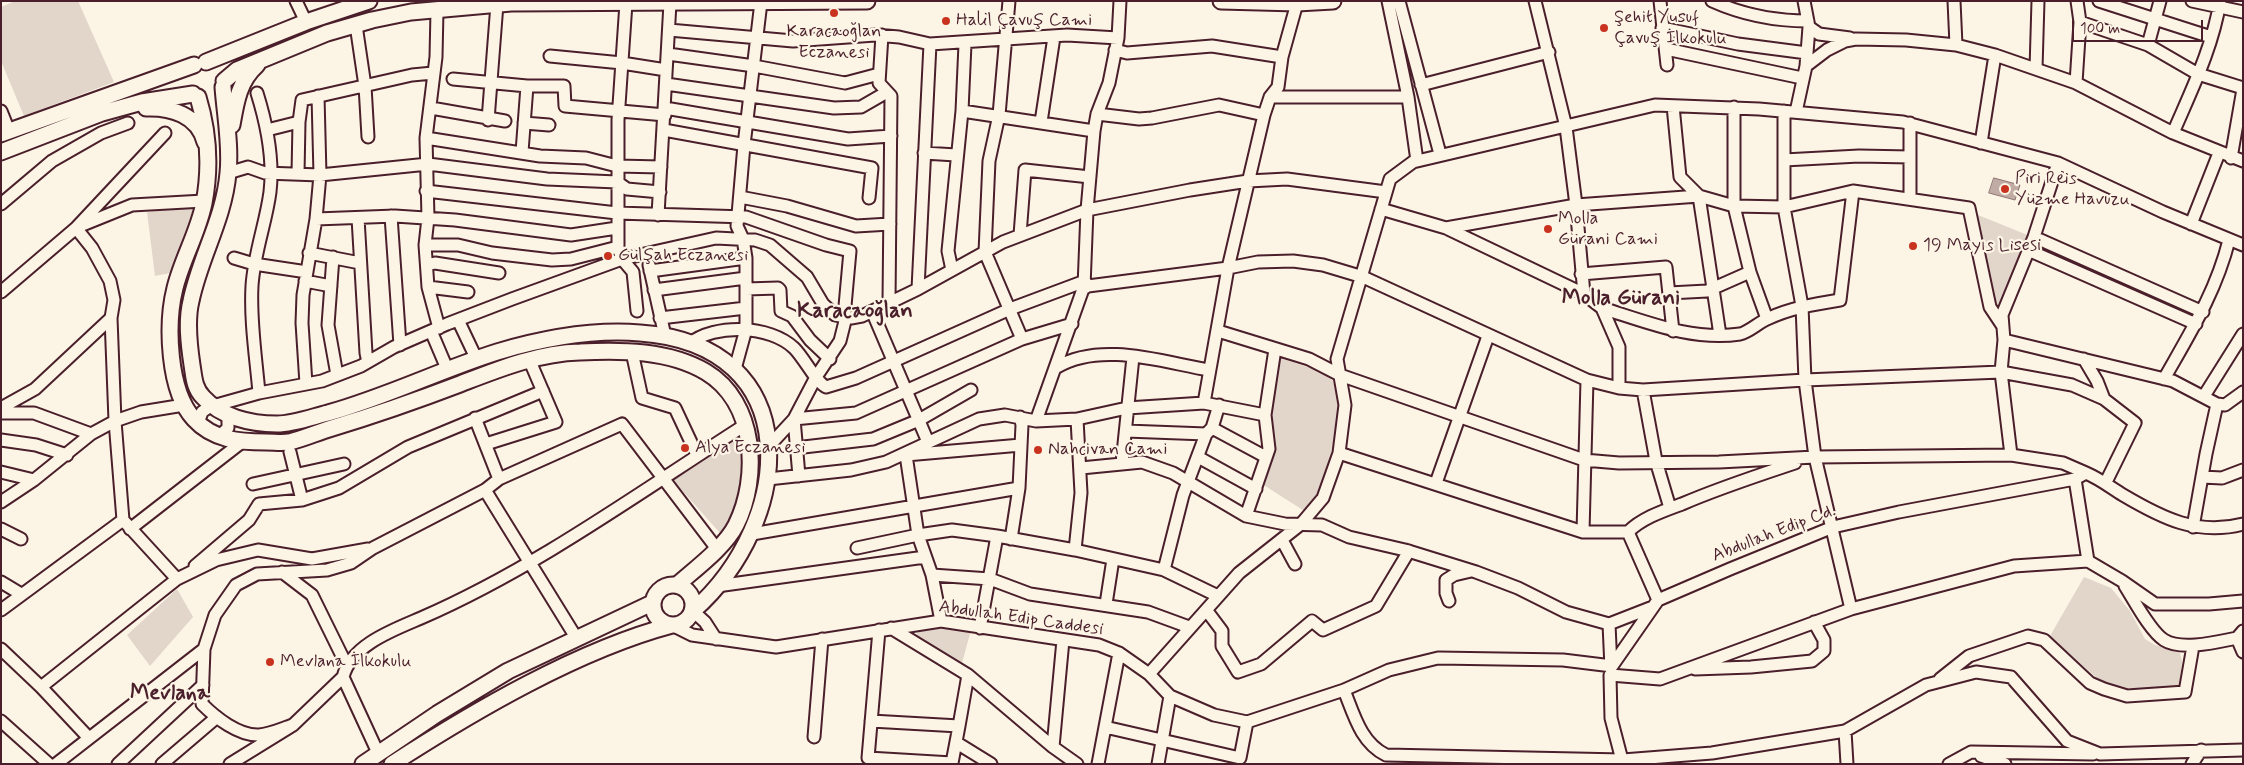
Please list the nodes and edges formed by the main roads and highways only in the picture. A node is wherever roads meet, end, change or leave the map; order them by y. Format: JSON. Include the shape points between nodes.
{"nodes":[{"id":1,"x":368,"y":1,"type":"edge"},
{"id":2,"x":394,"y":1,"type":"edge"},
{"id":3,"x":423,"y":1,"type":"edge"},
{"id":4,"x":867,"y":1,"type":"edge"},
{"id":5,"x":1221,"y":1,"type":"edge"},
{"id":6,"x":1333,"y":1,"type":"edge"},
{"id":7,"x":761,"y":2,"type":"edge"},
{"id":8,"x":411,"y":12,"type":"junction"},
{"id":9,"x":268,"y":57,"type":"junction"},
{"id":10,"x":200,"y":64,"type":"junction"},
{"id":11,"x":224,"y":84,"type":"junction"},
{"id":12,"x":196,"y":95,"type":"junction"},
{"id":13,"x":117,"y":109,"type":"junction"},
{"id":14,"x":5,"y":132,"type":"edge"},
{"id":15,"x":228,"y":151,"type":"junction"},
{"id":16,"x":1,"y":152,"type":"edge"},
{"id":17,"x":209,"y":153,"type":"junction"},
{"id":18,"x":677,"y":585,"type":"junction"},
{"id":19,"x":652,"y":603,"type":"junction"},
{"id":20,"x":693,"y":610,"type":"junction"},
{"id":21,"x":672,"y":625,"type":"junction"},
{"id":22,"x":363,"y":764,"type":"edge"},
{"id":23,"x":392,"y":764,"type":"edge"}],
"edges":[{"from":1,"to":10,"type":"main road"},
{"from":2,"to":8,"type":"main road"},
{"from":3,"to":8,"type":"main road"},
{"from":4,"to":7,"type":"main road"},
{"from":5,"to":6,"type":"main road"},
{"from":7,"to":8,"type":"main road","via":[[497,4]]},
{"from":8,"to":9,"type":"main road","via":[[327,33]]},
{"from":9,"to":11,"type":"main road","via":[[237,70]]},
{"from":9,"to":15,"type":"main road","via":[[244,79],[238,94]]},
{"from":10,"to":11,"type":"main road","via":[[213,63],[222,70]]},
{"from":10,"to":12,"type":"main road","via":[[190,70],[187,82]]},
{"from":10,"to":14,"type":"main road"},
{"from":11,"to":12,"type":"main road","via":[[220,92],[211,98]]},
{"from":11,"to":15,"type":"main road"},
{"from":12,"to":13,"type":"main road"},
{"from":12,"to":17,"type":"main road","via":[[206,123]]},
{"from":13,"to":16,"type":"main road"},
{"from":13,"to":17,"type":"main road","via":[[179,111],[203,135]]},
{"from":15,"to":20,"type":"main road","via":[[228,173],[218,222],[190,304],[191,356],[196,389],[228,416],[278,424],[317,416],[363,403],[477,360],[546,339],[589,332],[665,336],[716,355],[735,369],[750,388],[762,415],[769,446],[768,479],[752,534],[717,586]]},
{"from":17,"to":18,"type":"main road","via":[[198,230],[174,290],[170,337],[178,388],[184,405],[198,423],[208,432],[242,442],[287,442],[373,416],[529,359],[576,352],[632,352],[684,362],[722,384],[738,406],[745,424],[751,460],[748,494],[736,527]]},
{"from":18,"to":19,"type":"main road","via":[[658,591]]},
{"from":18,"to":20,"type":"main road","via":[[692,597]]},
{"from":19,"to":21,"type":"main road","via":[[655,616]]},
{"from":19,"to":22,"type":"main road","via":[[508,671]]},
{"from":20,"to":21,"type":"main road","via":[[685,622]]},
{"from":21,"to":23,"type":"main road","via":[[646,632],[549,674],[468,717]]}]}
